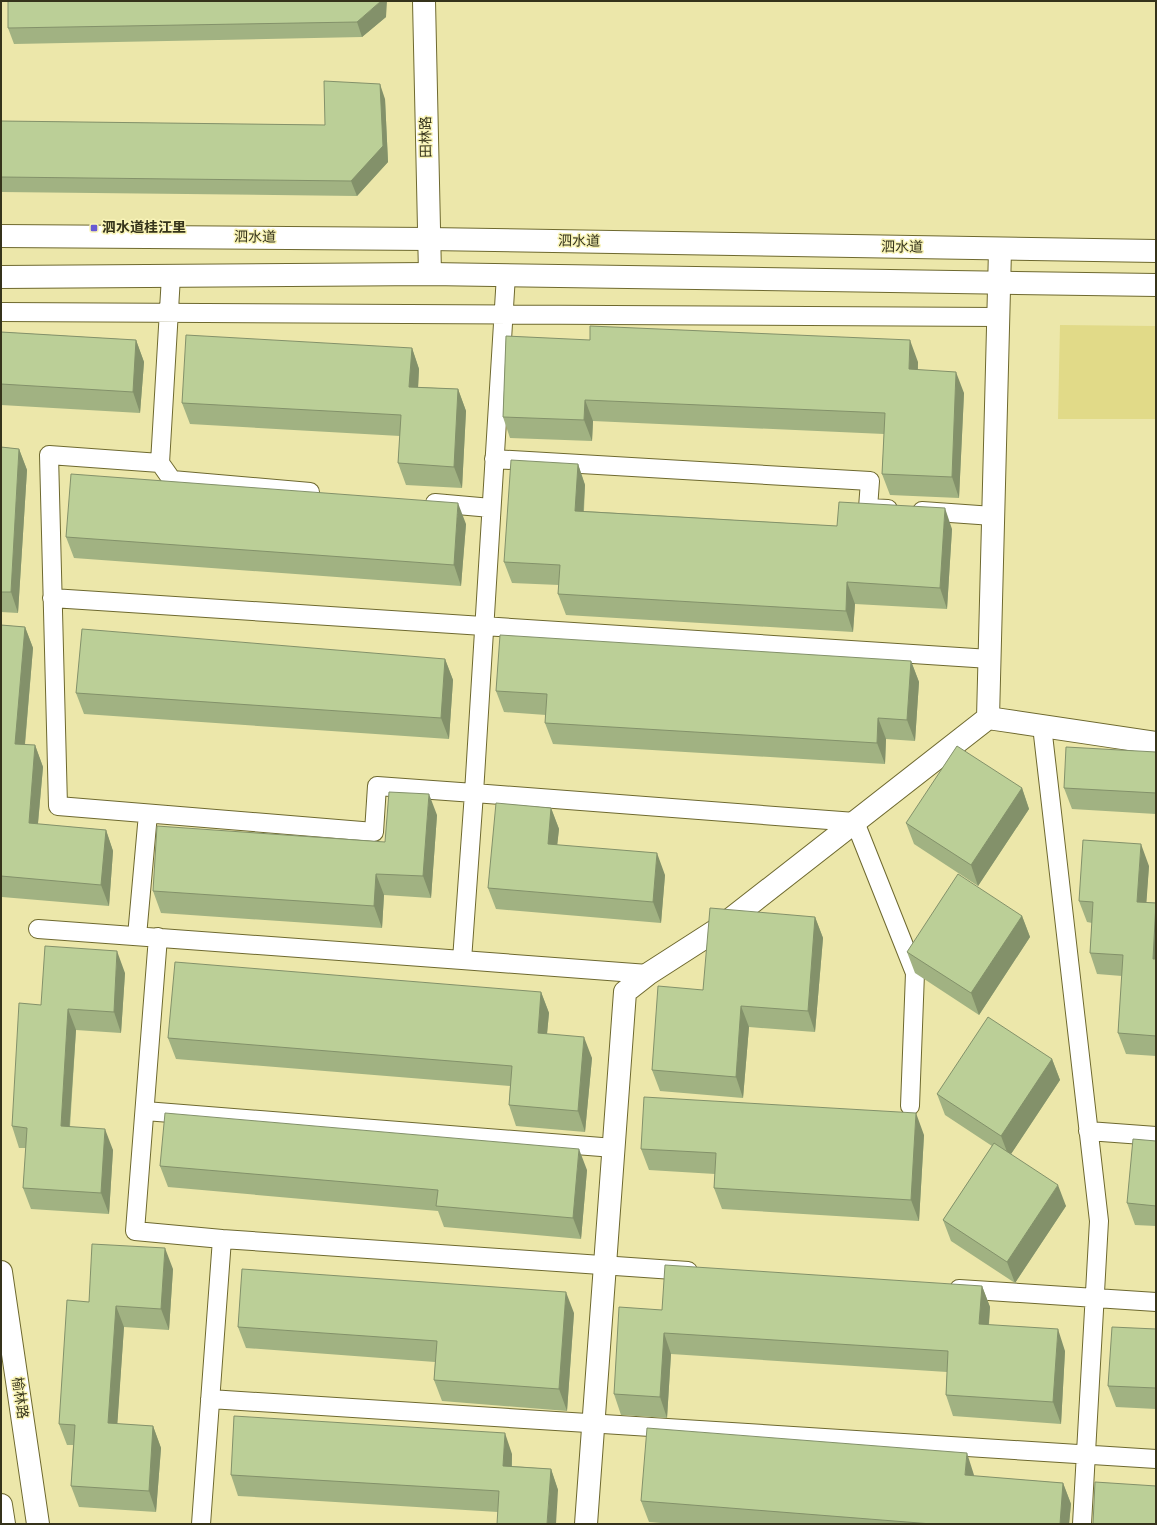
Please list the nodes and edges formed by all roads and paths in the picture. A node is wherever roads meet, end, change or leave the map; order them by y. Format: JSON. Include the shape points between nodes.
{"nodes":[{"id":1,"x":424,"y":1,"type":"edge"},
{"id":2,"x":1,"y":236,"type":"edge"},
{"id":3,"x":430,"y":239,"type":"junction"},
{"id":4,"x":1000,"y":250,"type":"junction"},
{"id":5,"x":1156,"y":251,"type":"edge"},
{"id":6,"x":430,"y":274,"type":"junction"},
{"id":7,"x":506,"y":275,"type":"junction"},
{"id":8,"x":171,"y":276,"type":"junction"},
{"id":9,"x":1,"y":277,"type":"edge"},
{"id":10,"x":998,"y":283,"type":"junction"},
{"id":11,"x":1156,"y":285,"type":"edge"},
{"id":12,"x":1,"y":312,"type":"edge"},
{"id":13,"x":169,"y":312,"type":"junction"},
{"id":14,"x":503,"y":314,"type":"junction"},
{"id":15,"x":998,"y":318,"type":"junction"},
{"id":16,"x":494,"y":459,"type":"junction"},
{"id":17,"x":160,"y":463,"type":"junction"},
{"id":18,"x":328,"y":493,"type":"edge"},
{"id":19,"x":421,"y":502,"type":"edge"},
{"id":20,"x":491,"y":508,"type":"junction"},
{"id":21,"x":993,"y":516,"type":"junction"},
{"id":22,"x":52,"y":598,"type":"junction"},
{"id":23,"x":484,"y":626,"type":"junction"},
{"id":24,"x":990,"y":659,"type":"junction"},
{"id":25,"x":988,"y":718,"type":"junction"},
{"id":26,"x":1042,"y":726,"type":"junction"},
{"id":27,"x":1156,"y":742,"type":"edge"},
{"id":28,"x":474,"y":793,"type":"junction"},
{"id":29,"x":148,"y":814,"type":"junction"},
{"id":30,"x":855,"y":822,"type":"junction"},
{"id":31,"x":38,"y":929,"type":"dead end"},
{"id":32,"x":136,"y":936,"type":"junction"},
{"id":33,"x":158,"y":938,"type":"junction"},
{"id":34,"x":462,"y":960,"type":"junction"},
{"id":35,"x":648,"y":974,"type":"junction"},
{"id":36,"x":910,"y":1106,"type":"dead end"},
{"id":37,"x":145,"y":1111,"type":"junction"},
{"id":38,"x":1088,"y":1131,"type":"junction"},
{"id":39,"x":1156,"y":1136,"type":"edge"},
{"id":40,"x":614,"y":1148,"type":"junction"},
{"id":41,"x":222,"y":1239,"type":"junction"},
{"id":42,"x":605,"y":1265,"type":"junction"},
{"id":43,"x":1,"y":1272,"type":"edge"},
{"id":44,"x":708,"y":1272,"type":"edge"},
{"id":45,"x":945,"y":1288,"type":"edge"},
{"id":46,"x":1095,"y":1298,"type":"junction"},
{"id":47,"x":1156,"y":1302,"type":"edge"},
{"id":48,"x":210,"y":1399,"type":"junction"},
{"id":49,"x":593,"y":1423,"type":"junction"},
{"id":50,"x":1086,"y":1454,"type":"junction"},
{"id":51,"x":1156,"y":1459,"type":"edge"},
{"id":52,"x":1,"y":1505,"type":"edge"},
{"id":53,"x":4,"y":1524,"type":"edge"},
{"id":54,"x":38,"y":1524,"type":"edge"},
{"id":55,"x":201,"y":1524,"type":"edge"},
{"id":56,"x":586,"y":1524,"type":"edge"},
{"id":57,"x":1082,"y":1524,"type":"edge"}],
"edges":[{"from":1,"to":3,"type":"street","name":"田林路"},
{"from":2,"to":3,"type":"street","name":"泗水道"},
{"from":3,"to":4,"type":"street","name":"泗水道"},
{"from":3,"to":6,"type":"street","name":"田林路"},
{"from":4,"to":5,"type":"street","name":"泗水道"},
{"from":4,"to":10,"type":"street"},
{"from":6,"to":7,"type":"street"},
{"from":6,"to":8,"type":"street"},
{"from":7,"to":10,"type":"street"},
{"from":7,"to":14,"type":"lane"},
{"from":8,"to":9,"type":"street"},
{"from":8,"to":13,"type":"lane"},
{"from":10,"to":11,"type":"street"},
{"from":10,"to":15,"type":"street"},
{"from":12,"to":13,"type":"lane"},
{"from":13,"to":14,"type":"lane"},
{"from":13,"to":17,"type":"lane"},
{"from":14,"to":15,"type":"lane"},
{"from":14,"to":16,"type":"lane"},
{"from":15,"to":21,"type":"street"},
{"from":16,"to":20,"type":"lane"},
{"from":16,"to":21,"type":"lane","via":[[870,481],[868,508]]},
{"from":17,"to":18,"type":"lane","via":[[172,480]]},
{"from":17,"to":22,"type":"lane","via":[[49,455]]},
{"from":19,"to":20,"type":"lane"},
{"from":20,"to":23,"type":"lane"},
{"from":21,"to":24,"type":"street"},
{"from":22,"to":23,"type":"lane"},
{"from":22,"to":29,"type":"lane","via":[[58,806]]},
{"from":23,"to":24,"type":"lane"},
{"from":23,"to":28,"type":"lane"},
{"from":24,"to":25,"type":"street"},
{"from":25,"to":26,"type":"street"},
{"from":25,"to":30,"type":"street"},
{"from":26,"to":27,"type":"street"},
{"from":26,"to":38,"type":"lane"},
{"from":28,"to":29,"type":"lane","via":[[377,786],[374,832]]},
{"from":28,"to":30,"type":"lane"},
{"from":28,"to":34,"type":"lane"},
{"from":29,"to":32,"type":"lane"},
{"from":30,"to":35,"type":"street","via":[[718,929]]},
{"from":30,"to":36,"type":"lane","via":[[915,973]]},
{"from":31,"to":32,"type":"lane"},
{"from":32,"to":33,"type":"lane"},
{"from":33,"to":34,"type":"lane"},
{"from":33,"to":37,"type":"lane"},
{"from":34,"to":35,"type":"lane"},
{"from":35,"to":40,"type":"street","via":[[625,992]]},
{"from":37,"to":40,"type":"lane"},
{"from":37,"to":41,"type":"lane","via":[[135,1231]]},
{"from":38,"to":39,"type":"lane"},
{"from":38,"to":46,"type":"lane","via":[[1099,1221]]},
{"from":40,"to":42,"type":"street"},
{"from":41,"to":42,"type":"lane"},
{"from":41,"to":48,"type":"lane"},
{"from":42,"to":44,"type":"lane"},
{"from":42,"to":49,"type":"street"},
{"from":43,"to":54,"type":"street","name":"榆林路"},
{"from":45,"to":46,"type":"lane"},
{"from":46,"to":47,"type":"lane"},
{"from":46,"to":50,"type":"lane"},
{"from":48,"to":49,"type":"lane"},
{"from":48,"to":55,"type":"lane"},
{"from":49,"to":50,"type":"lane"},
{"from":49,"to":56,"type":"street"},
{"from":50,"to":51,"type":"lane"},
{"from":50,"to":57,"type":"lane"},
{"from":52,"to":53,"type":"street"}]}
